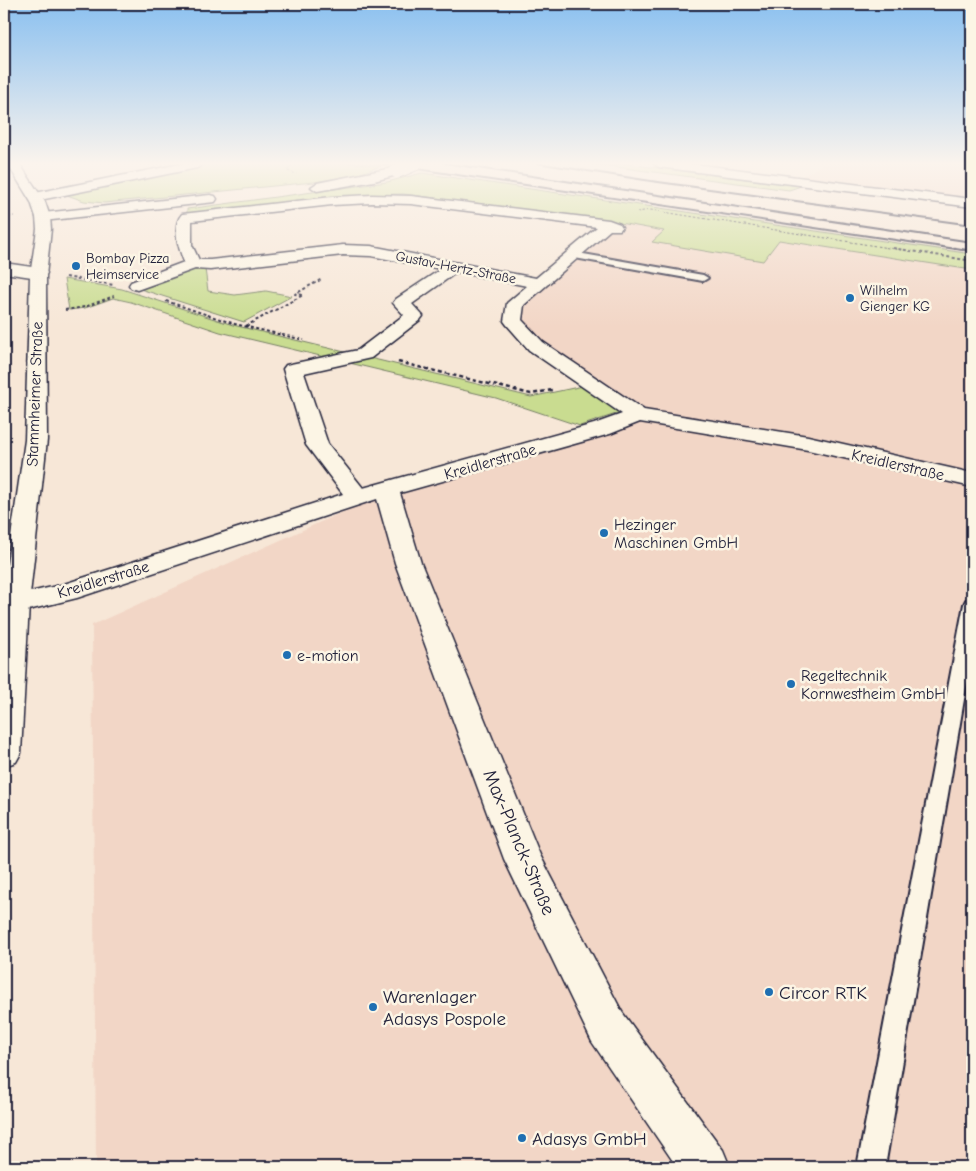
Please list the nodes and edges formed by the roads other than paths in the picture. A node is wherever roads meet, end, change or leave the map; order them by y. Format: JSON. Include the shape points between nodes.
{"nodes":[{"id":1,"x":43,"y":218,"type":"joint"},
{"id":2,"x":46,"y":218,"type":"edge"},
{"id":3,"x":187,"y":218,"type":"edge"},
{"id":4,"x":547,"y":218,"type":"edge"},
{"id":5,"x":572,"y":255,"type":"junction"},
{"id":6,"x":192,"y":264,"type":"junction"},
{"id":7,"x":454,"y":267,"type":"junction"},
{"id":8,"x":4,"y":268,"type":"edge"},
{"id":9,"x":39,"y":273,"type":"junction"},
{"id":10,"x":703,"y":278,"type":"dead end"},
{"id":11,"x":539,"y":283,"type":"junction"},
{"id":12,"x":134,"y":287,"type":"road end"},
{"id":13,"x":638,"y":415,"type":"junction"},
{"id":14,"x":972,"y":480,"type":"edge"},
{"id":15,"x":372,"y":494,"type":"junction"},
{"id":16,"x":972,"y":604,"type":"edge"},
{"id":17,"x":10,"y":605,"type":"edge"},
{"id":18,"x":4,"y":753,"type":"edge"},
{"id":19,"x":706,"y":1167,"type":"edge"},
{"id":20,"x":871,"y":1167,"type":"edge"}],
"edges":[{"from":1,"to":2,"type":"street"},
{"from":1,"to":9,"type":"street","name":"Stammheimer Straße"},
{"from":3,"to":6,"type":"street","via":[[185,245]]},
{"from":4,"to":5,"type":"street","via":[[612,226]]},
{"from":5,"to":10,"type":"lane"},
{"from":5,"to":11,"type":"street"},
{"from":6,"to":7,"type":"street","name":"Gustav-Hertz-Straße","via":[[210,265],[343,250],[371,251]]},
{"from":6,"to":12,"type":"street","name":"Gustav-Hertz-Straße"},
{"from":7,"to":11,"type":"street","name":"Gustav-Hertz-Straße"},
{"from":7,"to":15,"type":"street","via":[[402,302],[414,316],[364,354],[293,369],[317,444]]},
{"from":8,"to":9,"type":"street"},
{"from":9,"to":17,"type":"street","name":"Stammheimer Straße","via":[[36,440]]},
{"from":11,"to":13,"type":"street","via":[[516,302],[514,320],[536,346]]},
{"from":13,"to":14,"type":"street","name":"Kreidlerstraße","via":[[808,443]]},
{"from":13,"to":15,"type":"street","name":"Kreidlerstraße"},
{"from":15,"to":17,"type":"street","name":"Kreidlerstraße","via":[[67,592]]},
{"from":15,"to":19,"type":"street","name":"Max-Planck-Straße","via":[[408,563],[523,859],[607,1027]]},
{"from":16,"to":20,"type":"lane"},
{"from":17,"to":18,"type":"street","name":"Stammheimer Straße"}]}
